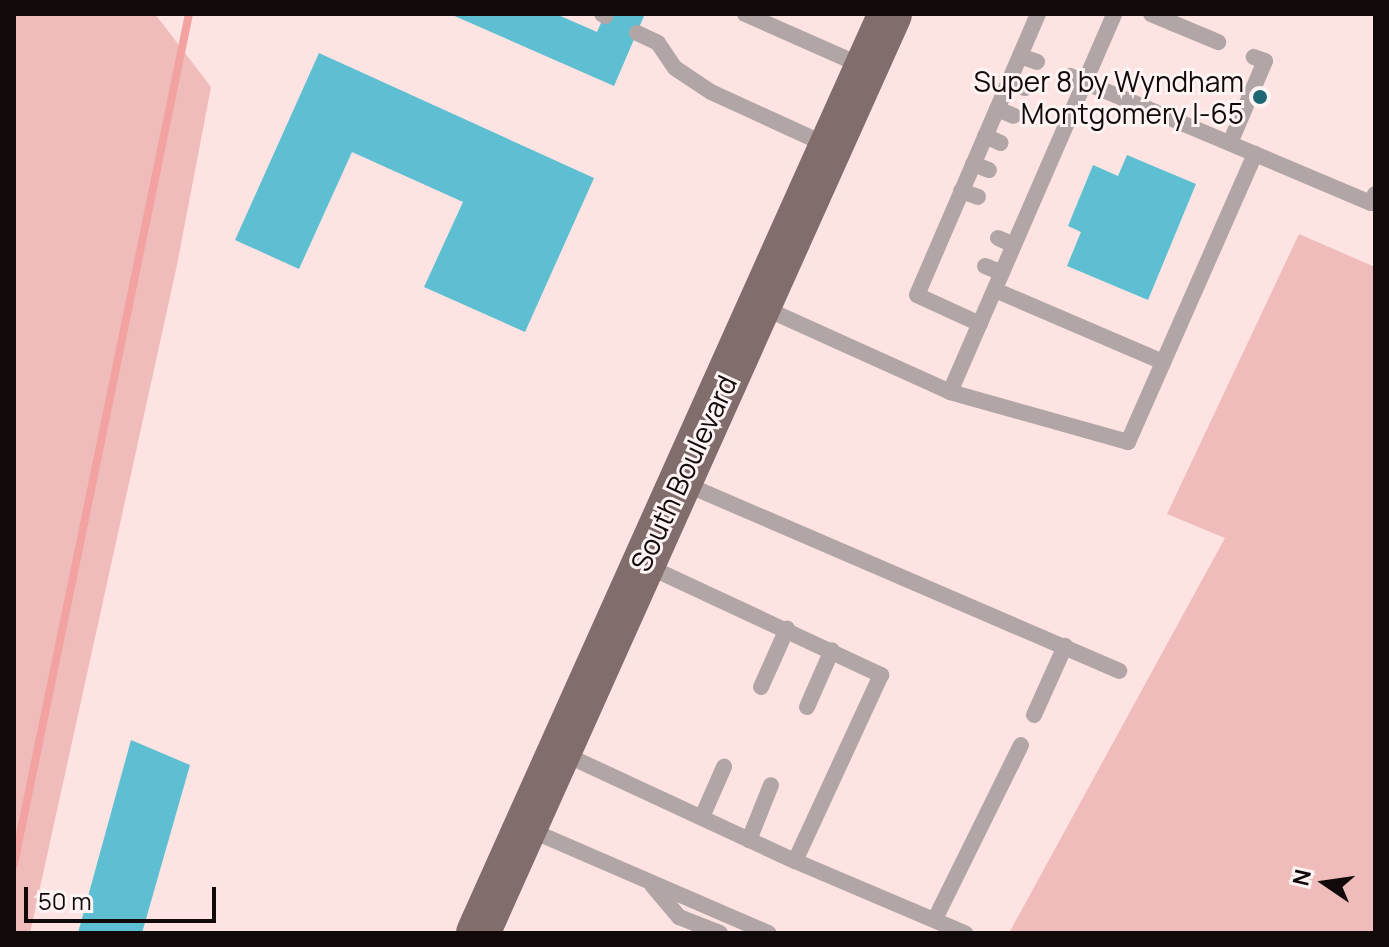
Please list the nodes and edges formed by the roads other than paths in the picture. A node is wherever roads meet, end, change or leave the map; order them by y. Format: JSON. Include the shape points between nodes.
{"nodes":[{"id":1,"x":745,"y":14,"type":"edge"},
{"id":2,"x":890,"y":14,"type":"edge"},
{"id":3,"x":1038,"y":14,"type":"edge"},
{"id":4,"x":1114,"y":14,"type":"edge"},
{"id":5,"x":1151,"y":14,"type":"edge"},
{"id":6,"x":637,"y":33,"type":"dead end"},
{"id":7,"x":1218,"y":42,"type":"dead end"},
{"id":8,"x":1020,"y":56,"type":"junction"},
{"id":9,"x":1254,"y":57,"type":"dead end"},
{"id":10,"x":1037,"y":62,"type":"dead end"},
{"id":11,"x":868,"y":68,"type":"junction"},
{"id":12,"x":1078,"y":79,"type":"junction"},
{"id":13,"x":997,"y":109,"type":"junction"},
{"id":14,"x":1014,"y":116,"type":"dead end"},
{"id":15,"x":1230,"y":143,"type":"junction"},
{"id":16,"x":832,"y":147,"type":"junction"},
{"id":17,"x":1255,"y":154,"type":"junction"},
{"id":18,"x":961,"y":191,"type":"junction"},
{"id":19,"x":1375,"y":194,"type":"edge"},
{"id":20,"x":978,"y":197,"type":"dead end"},
{"id":21,"x":998,"y":238,"type":"dead end"},
{"id":22,"x":1014,"y":245,"type":"junction"},
{"id":23,"x":985,"y":266,"type":"dead end"},
{"id":24,"x":1002,"y":273,"type":"junction"},
{"id":25,"x":995,"y":290,"type":"junction"},
{"id":26,"x":761,"y":306,"type":"junction"},
{"id":27,"x":980,"y":324,"type":"junction"},
{"id":28,"x":1163,"y":362,"type":"junction"},
{"id":29,"x":950,"y":392,"type":"junction"},
{"id":30,"x":678,"y":481,"type":"junction"},
{"id":31,"x":642,"y":564,"type":"junction"},
{"id":32,"x":787,"y":629,"type":"junction"},
{"id":33,"x":1065,"y":646,"type":"junction"},
{"id":34,"x":832,"y":650,"type":"junction"},
{"id":35,"x":1119,"y":671,"type":"dead end"},
{"id":36,"x":761,"y":687,"type":"dead end"},
{"id":37,"x":807,"y":707,"type":"dead end"},
{"id":38,"x":1034,"y":715,"type":"dead end"},
{"id":39,"x":1021,"y":745,"type":"dead end"},
{"id":40,"x":560,"y":753,"type":"junction"},
{"id":41,"x":724,"y":767,"type":"dead end"},
{"id":42,"x":771,"y":785,"type":"dead end"},
{"id":43,"x":702,"y":817,"type":"junction"},
{"id":44,"x":528,"y":829,"type":"junction"},
{"id":45,"x":749,"y":840,"type":"junction"},
{"id":46,"x":795,"y":861,"type":"junction"},
{"id":47,"x":649,"y":881,"type":"junction"},
{"id":48,"x":935,"y":919,"type":"junction"},
{"id":49,"x":478,"y":933,"type":"edge"},
{"id":50,"x":720,"y":933,"type":"edge"},
{"id":51,"x":768,"y":933,"type":"edge"},
{"id":52,"x":965,"y":933,"type":"edge"}],
"edges":[{"from":1,"to":11,"type":"lane"},
{"from":2,"to":11,"type":"main road","name":"South Boulevard"},
{"from":3,"to":8,"type":"lane"},
{"from":4,"to":12,"type":"lane"},
{"from":5,"to":7,"type":"lane"},
{"from":6,"to":16,"type":"lane","via":[[658,43],[675,68],[711,92]]},
{"from":8,"to":10,"type":"lane"},
{"from":8,"to":13,"type":"lane","via":[[1017,85]]},
{"from":9,"to":15,"type":"lane","via":[[1265,61]]},
{"from":11,"to":16,"type":"main road","name":"South Boulevard"},
{"from":12,"to":15,"type":"lane"},
{"from":12,"to":22,"type":"lane","via":[[1019,214]]},
{"from":13,"to":14,"type":"lane"},
{"from":13,"to":18,"type":"lane","via":[[993,140],[981,167]]},
{"from":15,"to":17,"type":"lane"},
{"from":16,"to":26,"type":"main road","name":"South Boulevard"},
{"from":17,"to":19,"type":"lane","via":[[1371,203]]},
{"from":17,"to":28,"type":"lane"},
{"from":18,"to":20,"type":"lane"},
{"from":18,"to":27,"type":"lane","via":[[958,221],[917,295]]},
{"from":21,"to":22,"type":"lane"},
{"from":22,"to":24,"type":"lane"},
{"from":23,"to":24,"type":"lane"},
{"from":24,"to":25,"type":"lane"},
{"from":25,"to":27,"type":"lane"},
{"from":25,"to":28,"type":"lane"},
{"from":26,"to":29,"type":"lane"},
{"from":26,"to":30,"type":"main road","name":"South Boulevard"},
{"from":27,"to":29,"type":"lane"},
{"from":28,"to":29,"type":"lane","via":[[1128,442]]},
{"from":30,"to":31,"type":"main road","name":"South Boulevard"},
{"from":30,"to":33,"type":"lane"},
{"from":31,"to":32,"type":"lane"},
{"from":31,"to":40,"type":"main road","name":"South Boulevard"},
{"from":32,"to":34,"type":"lane"},
{"from":32,"to":36,"type":"lane"},
{"from":33,"to":35,"type":"lane"},
{"from":33,"to":38,"type":"lane"},
{"from":34,"to":37,"type":"lane"},
{"from":34,"to":46,"type":"lane","via":[[881,675]]},
{"from":39,"to":48,"type":"lane"},
{"from":40,"to":43,"type":"lane"},
{"from":40,"to":44,"type":"main road","name":"South Boulevard"},
{"from":41,"to":43,"type":"lane"},
{"from":42,"to":45,"type":"lane"},
{"from":43,"to":45,"type":"lane"},
{"from":44,"to":47,"type":"lane"},
{"from":44,"to":49,"type":"main road","name":"South Boulevard"},
{"from":45,"to":46,"type":"lane"},
{"from":46,"to":48,"type":"lane"},
{"from":47,"to":50,"type":"lane","via":[[679,917]]},
{"from":47,"to":51,"type":"lane"},
{"from":48,"to":52,"type":"lane"}]}
